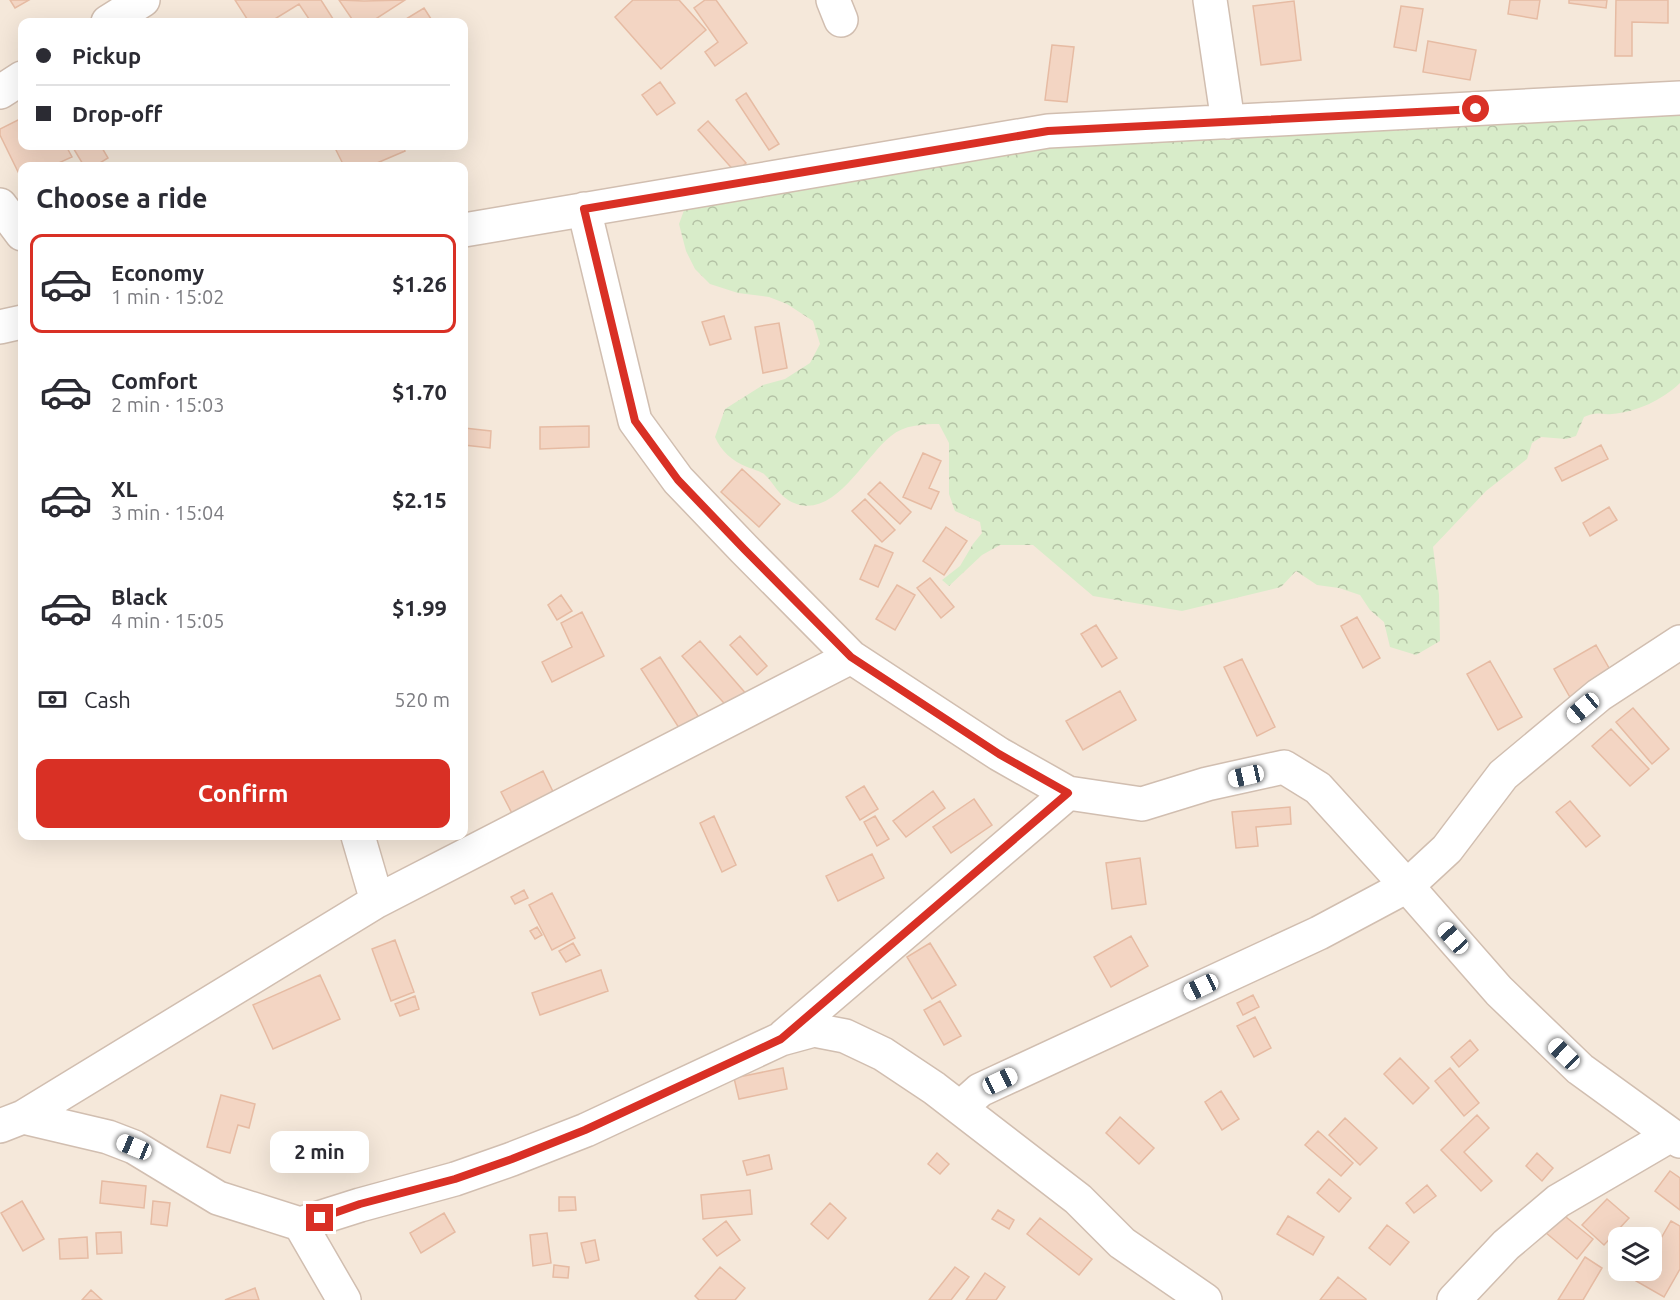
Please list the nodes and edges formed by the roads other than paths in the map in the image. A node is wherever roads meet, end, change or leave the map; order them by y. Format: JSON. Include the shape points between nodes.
{"nodes":[{"id":1,"x":143,"y":0,"type":"edge"},
{"id":2,"x":1210,"y":0,"type":"edge"},
{"id":3,"x":114,"y":18,"type":"edge"},
{"id":4,"x":18,"y":81,"type":"edge"},
{"id":5,"x":0,"y":92,"type":"edge"},
{"id":6,"x":1680,"y":98,"type":"edge"},
{"id":7,"x":1228,"y":122,"type":"junction"},
{"id":8,"x":0,"y":205,"type":"edge"},
{"id":9,"x":584,"y":209,"type":"junction"},
{"id":10,"x":18,"y":229,"type":"edge"},
{"id":11,"x":468,"y":229,"type":"edge"},
{"id":12,"x":18,"y":323,"type":"edge"},
{"id":13,"x":0,"y":327,"type":"edge"},
{"id":14,"x":1680,"y":642,"type":"edge"},
{"id":15,"x":851,"y":657,"type":"junction"},
{"id":16,"x":1068,"y":793,"type":"junction"},
{"id":17,"x":359,"y":840,"type":"edge"},
{"id":18,"x":1407,"y":886,"type":"junction"},
{"id":19,"x":377,"y":901,"type":"junction"},
{"id":20,"x":781,"y":1039,"type":"junction"},
{"id":21,"x":960,"y":1108,"type":"junction"},
{"id":22,"x":12,"y":1122,"type":"edge"},
{"id":23,"x":1675,"y":1138,"type":"edge"},
{"id":24,"x":300,"y":1224,"type":"junction"},
{"id":25,"x":344,"y":1300,"type":"edge"},
{"id":26,"x":1205,"y":1300,"type":"edge"},
{"id":27,"x":1454,"y":1300,"type":"edge"}],
"edges":[{"from":1,"to":3,"type":"street"},
{"from":2,"to":7,"type":"street"},
{"from":4,"to":5,"type":"street"},
{"from":6,"to":7,"type":"street"},
{"from":7,"to":9,"type":"street","via":[[1048,131]]},
{"from":8,"to":10,"type":"street"},
{"from":9,"to":11,"type":"street"},
{"from":9,"to":15,"type":"street","via":[[635,421],[678,480]]},
{"from":12,"to":13,"type":"street"},
{"from":14,"to":18,"type":"street","via":[[1599,695],[1503,775],[1447,849]]},
{"from":15,"to":16,"type":"street","via":[[999,754]]},
{"from":15,"to":19,"type":"street"},
{"from":16,"to":18,"type":"street","via":[[1142,804],[1284,767],[1318,788]]},
{"from":16,"to":20,"type":"street"},
{"from":17,"to":19,"type":"street"},
{"from":18,"to":21,"type":"street","via":[[1319,933],[980,1090]]},
{"from":18,"to":23,"type":"street","via":[[1499,991],[1580,1069]]},
{"from":19,"to":22,"type":"street"},
{"from":20,"to":21,"type":"street","via":[[814,1030],[845,1036],[883,1054]]},
{"from":20,"to":24,"type":"street","via":[[585,1130],[512,1159]]},
{"from":21,"to":26,"type":"street","via":[[1078,1199],[1122,1243]]},
{"from":22,"to":24,"type":"street","via":[[108,1137],[134,1147],[218,1198]]},
{"from":23,"to":27,"type":"street","via":[[1558,1201],[1506,1245]]},
{"from":24,"to":25,"type":"street"}]}
